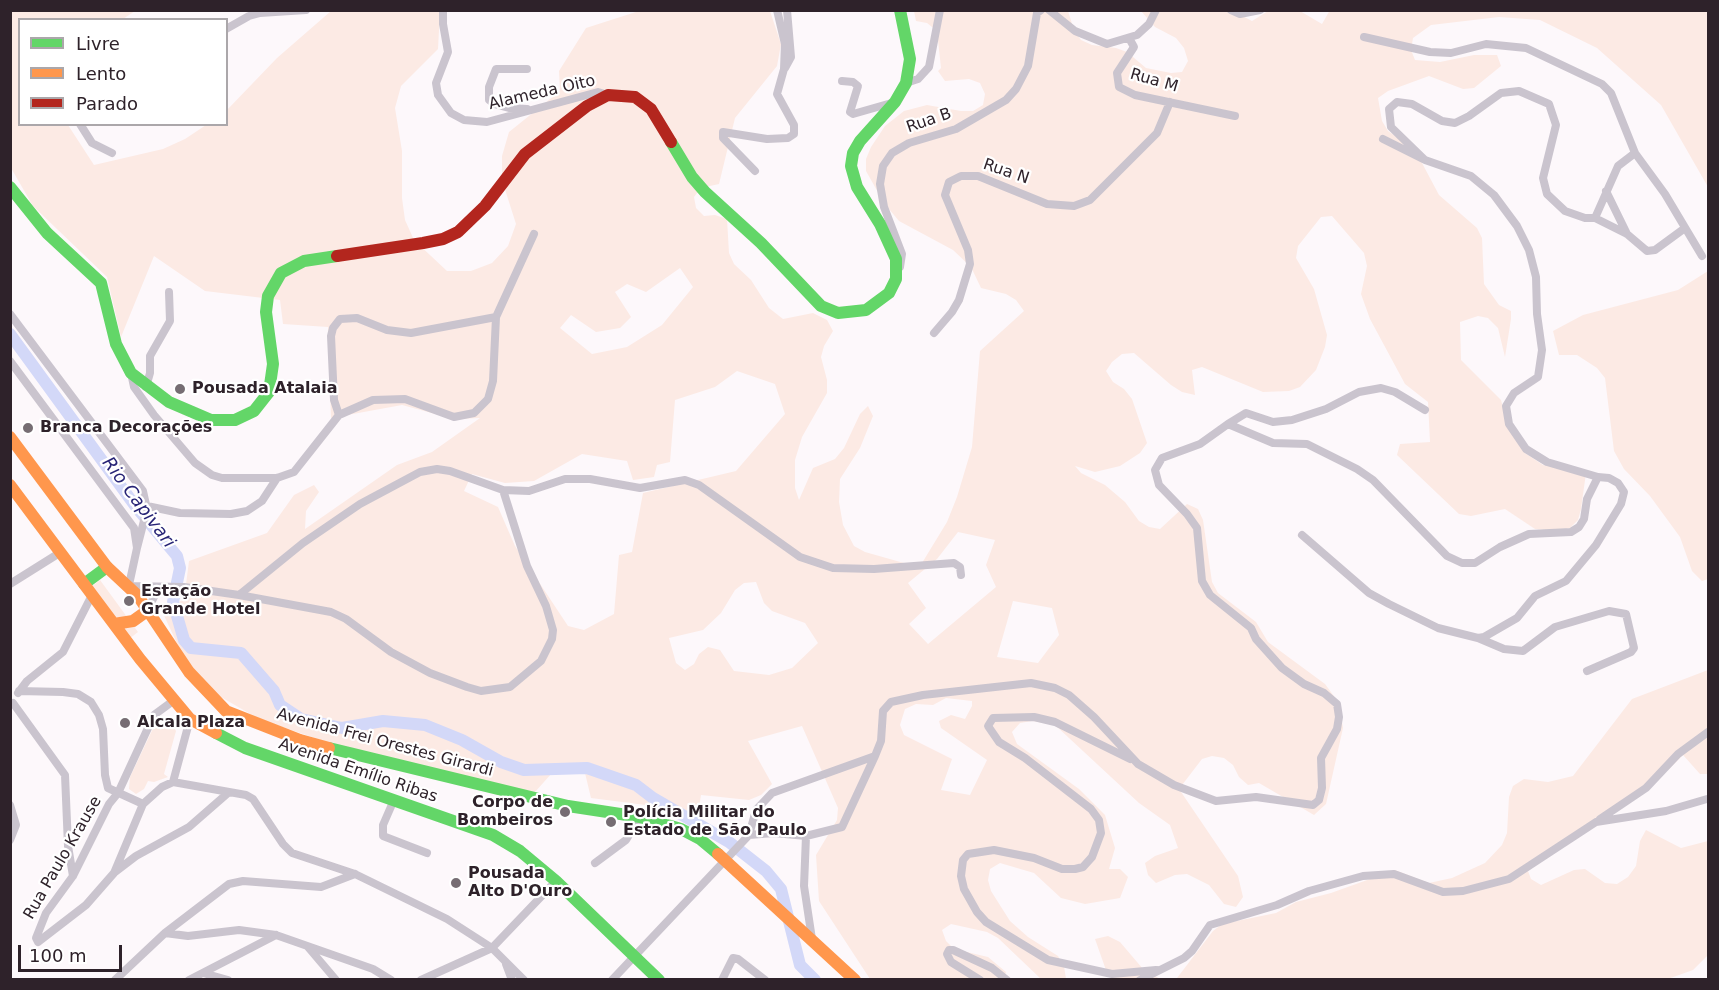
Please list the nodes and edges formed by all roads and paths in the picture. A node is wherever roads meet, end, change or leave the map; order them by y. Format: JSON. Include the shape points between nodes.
{"nodes":[{"id":1,"x":306,"y":10,"type":"edge"},
{"id":2,"x":443,"y":10,"type":"edge"},
{"id":3,"x":777,"y":10,"type":"edge"},
{"id":4,"x":787,"y":10,"type":"edge"},
{"id":5,"x":900,"y":10,"type":"edge"},
{"id":6,"x":940,"y":10,"type":"edge"},
{"id":7,"x":1041,"y":10,"type":"edge"},
{"id":8,"x":1049,"y":10,"type":"edge"},
{"id":9,"x":1156,"y":10,"type":"edge"},
{"id":10,"x":1231,"y":10,"type":"edge"},
{"id":11,"x":1260,"y":10,"type":"edge"},
{"id":12,"x":228,"y":28,"type":"edge"},
{"id":13,"x":1364,"y":37,"type":"dead end"},
{"id":14,"x":1129,"y":38,"type":"junction"},
{"id":15,"x":528,"y":69,"type":"dead end"},
{"id":16,"x":784,"y":69,"type":"junction"},
{"id":17,"x":842,"y":81,"type":"dead end"},
{"id":18,"x":906,"y":83,"type":"junction"},
{"id":19,"x":609,"y":95,"type":"junction"},
{"id":20,"x":895,"y":102,"type":"junction"},
{"id":21,"x":1170,"y":102,"type":"junction"},
{"id":22,"x":542,"y":109,"type":"junction"},
{"id":23,"x":1235,"y":116,"type":"dead end"},
{"id":24,"x":81,"y":126,"type":"edge"},
{"id":25,"x":1383,"y":140,"type":"dead end"},
{"id":26,"x":112,"y":153,"type":"dead end"},
{"id":27,"x":1635,"y":153,"type":"junction"},
{"id":28,"x":1425,"y":160,"type":"junction"},
{"id":29,"x":755,"y":171,"type":"dead end"},
{"id":30,"x":10,"y":187,"type":"edge"},
{"id":31,"x":1606,"y":191,"type":"junction"},
{"id":32,"x":1595,"y":218,"type":"junction"},
{"id":33,"x":1685,"y":228,"type":"junction"},
{"id":34,"x":534,"y":234,"type":"dead end"},
{"id":35,"x":1627,"y":234,"type":"junction"},
{"id":36,"x":1702,"y":256,"type":"dead end"},
{"id":37,"x":896,"y":279,"type":"junction"},
{"id":38,"x":169,"y":292,"type":"dead end"},
{"id":39,"x":10,"y":314,"type":"edge"},
{"id":40,"x":496,"y":317,"type":"junction"},
{"id":41,"x":934,"y":333,"type":"dead end"},
{"id":42,"x":10,"y":361,"type":"edge"},
{"id":43,"x":131,"y":373,"type":"junction"},
{"id":44,"x":146,"y":387,"type":"junction"},
{"id":45,"x":1425,"y":410,"type":"dead end"},
{"id":46,"x":339,"y":415,"type":"junction"},
{"id":47,"x":1228,"y":424,"type":"junction"},
{"id":48,"x":10,"y":436,"type":"edge"},
{"id":49,"x":1598,"y":477,"type":"junction"},
{"id":50,"x":277,"y":478,"type":"junction"},
{"id":51,"x":10,"y":485,"type":"edge"},
{"id":52,"x":503,"y":490,"type":"junction"},
{"id":53,"x":147,"y":508,"type":"junction"},
{"id":54,"x":1302,"y":535,"type":"dead end"},
{"id":55,"x":137,"y":548,"type":"junction"},
{"id":56,"x":61,"y":552,"type":"junction"},
{"id":57,"x":107,"y":567,"type":"junction"},
{"id":58,"x":961,"y":575,"type":"dead end"},
{"id":59,"x":10,"y":584,"type":"edge"},
{"id":60,"x":84,"y":584,"type":"junction"},
{"id":61,"x":129,"y":585,"type":"junction"},
{"id":62,"x":159,"y":587,"type":"junction"},
{"id":63,"x":92,"y":595,"type":"junction"},
{"id":64,"x":239,"y":596,"type":"junction"},
{"id":65,"x":147,"y":611,"type":"junction"},
{"id":66,"x":114,"y":624,"type":"junction"},
{"id":67,"x":1478,"y":638,"type":"junction"},
{"id":68,"x":1587,"y":671,"type":"dead end"},
{"id":69,"x":19,"y":691,"type":"junction"},
{"id":70,"x":173,"y":701,"type":"junction"},
{"id":71,"x":12,"y":705,"type":"edge"},
{"id":72,"x":190,"y":719,"type":"junction"},
{"id":73,"x":1708,"y":732,"type":"edge"},
{"id":74,"x":875,"y":756,"type":"junction"},
{"id":75,"x":1138,"y":764,"type":"junction"},
{"id":76,"x":173,"y":782,"type":"junction"},
{"id":77,"x":118,"y":793,"type":"junction"},
{"id":78,"x":228,"y":794,"type":"junction"},
{"id":79,"x":1707,"y":799,"type":"edge"},
{"id":80,"x":393,"y":802,"type":"junction"},
{"id":81,"x":143,"y":804,"type":"junction"},
{"id":82,"x":10,"y":805,"type":"edge"},
{"id":83,"x":640,"y":817,"type":"junction"},
{"id":84,"x":1596,"y":822,"type":"junction"},
{"id":85,"x":806,"y":836,"type":"junction"},
{"id":86,"x":747,"y":837,"type":"junction"},
{"id":87,"x":10,"y":840,"type":"edge"},
{"id":88,"x":427,"y":854,"type":"dead end"},
{"id":89,"x":727,"y":858,"type":"junction"},
{"id":90,"x":595,"y":863,"type":"dead end"},
{"id":91,"x":114,"y":873,"type":"junction"},
{"id":92,"x":355,"y":874,"type":"junction"},
{"id":93,"x":73,"y":876,"type":"junction"},
{"id":94,"x":556,"y":881,"type":"junction"},
{"id":95,"x":165,"y":933,"type":"junction"},
{"id":96,"x":276,"y":935,"type":"junction"},
{"id":97,"x":812,"y":940,"type":"junction"},
{"id":98,"x":308,"y":947,"type":"junction"},
{"id":99,"x":492,"y":948,"type":"junction"},
{"id":100,"x":634,"y":956,"type":"junction"},
{"id":101,"x":1156,"y":970,"type":"junction"},
{"id":102,"x":203,"y":973,"type":"junction"},
{"id":103,"x":519,"y":979,"type":"edge"},
{"id":104,"x":115,"y":980,"type":"edge"},
{"id":105,"x":189,"y":980,"type":"edge"},
{"id":106,"x":228,"y":980,"type":"edge"},
{"id":107,"x":336,"y":980,"type":"edge"},
{"id":108,"x":391,"y":980,"type":"edge"},
{"id":109,"x":421,"y":980,"type":"edge"},
{"id":110,"x":612,"y":980,"type":"edge"},
{"id":111,"x":659,"y":980,"type":"edge"},
{"id":112,"x":722,"y":980,"type":"edge"},
{"id":113,"x":765,"y":980,"type":"edge"},
{"id":114,"x":855,"y":980,"type":"edge"},
{"id":115,"x":980,"y":980,"type":"edge"},
{"id":116,"x":1007,"y":980,"type":"edge"},
{"id":117,"x":1140,"y":980,"type":"edge"}],
"edges":[{"from":1,"to":12,"type":"street","via":[[260,13]]},
{"from":2,"to":22,"type":"street","name":"Alameda Oito","via":[[448,52],[436,83],[438,95],[451,113],[479,122]]},
{"from":3,"to":16,"type":"street","via":[[785,44]]},
{"from":4,"to":16,"type":"street","via":[[792,57]]},
{"from":5,"to":18,"type":"street","via":[[910,59]]},
{"from":6,"to":18,"type":"street","via":[[929,67],[918,79]]},
{"from":7,"to":37,"type":"street","name":"Rua B","via":[[1037,13],[1028,66],[1006,100],[956,129],[909,143],[892,153],[883,166],[879,184],[902,254]]},
{"from":8,"to":14,"type":"street","via":[[1075,31],[1107,44]]},
{"from":9,"to":14,"type":"street","via":[[1149,24]]},
{"from":10,"to":11,"type":"street","via":[[1240,14]]},
{"from":13,"to":27,"type":"street","via":[[1430,52],[1451,53],[1486,44],[1526,48],[1602,84],[1611,93]]},
{"from":14,"to":21,"type":"street","name":"Rua M","via":[[1134,47],[1117,73],[1119,87],[1135,95]]},
{"from":15,"to":22,"type":"street","via":[[496,69],[489,100],[509,108]]},
{"from":16,"to":29,"type":"street","via":[[777,94],[794,124],[794,134],[767,140],[723,132],[723,138]]},
{"from":17,"to":20,"type":"street","via":[[858,86],[850,112],[853,114]]},
{"from":18,"to":20,"type":"street"},
{"from":19,"to":22,"type":"street","name":"Alameda Oito","via":[[598,92]]},
{"from":19,"to":37,"type":"street","via":[[635,98],[651,109],[692,177],[821,306],[838,314],[866,310],[889,293]]},
{"from":19,"to":44,"type":"street","via":[[587,106],[525,154],[485,206],[458,232],[423,243],[304,261],[281,273],[268,296],[266,312],[273,364],[269,392],[254,411],[235,420],[211,420]]},
{"from":20,"to":37,"type":"street","via":[[860,141],[851,166],[857,187],[891,245]]},
{"from":21,"to":23,"type":"street","name":"Rua M"},
{"from":21,"to":41,"type":"street","name":"Rua N","via":[[1157,133],[1090,200],[1074,206],[1047,204],[978,176],[961,176],[949,182],[945,195],[970,264],[956,306]]},
{"from":24,"to":26,"type":"street","via":[[92,143]]},
{"from":25,"to":28,"type":"street"},
{"from":27,"to":31,"type":"street","via":[[1618,166]]},
{"from":27,"to":33,"type":"street"},
{"from":28,"to":32,"type":"street","via":[[1391,127],[1389,109],[1397,102],[1412,104],[1442,121],[1455,123],[1501,93],[1531,94],[1549,104],[1556,125],[1543,178],[1547,194],[1565,211]]},
{"from":28,"to":49,"type":"street","via":[[1471,176],[1494,195],[1529,250],[1536,277],[1541,366],[1538,376],[1514,393],[1506,406],[1509,424],[1526,449],[1547,462]]},
{"from":30,"to":43,"type":"street","via":[[47,233],[101,283],[116,344]]},
{"from":31,"to":32,"type":"street"},
{"from":31,"to":35,"type":"street"},
{"from":32,"to":35,"type":"street"},
{"from":33,"to":35,"type":"street","via":[[1651,251]]},
{"from":33,"to":36,"type":"street"},
{"from":34,"to":40,"type":"street"},
{"from":38,"to":44,"type":"street","via":[[170,321],[150,356]]},
{"from":39,"to":53,"type":"street","via":[[143,491]]},
{"from":40,"to":46,"type":"street","via":[[493,381],[488,399],[474,413],[454,417],[405,399],[383,399]]},
{"from":40,"to":46,"type":"street","via":[[411,333],[387,330],[357,318],[340,319],[331,336],[334,400]]},
{"from":42,"to":55,"type":"street","via":[[129,519]]},
{"from":43,"to":44,"type":"street"},
{"from":43,"to":50,"type":"street","via":[[140,397],[204,470],[222,478]]},
{"from":45,"to":47,"type":"street","via":[[1381,388],[1359,392],[1292,420],[1273,422],[1246,413]]},
{"from":46,"to":50,"type":"street","via":[[304,462],[294,472]]},
{"from":47,"to":49,"type":"street","via":[[1273,443],[1307,444],[1357,469],[1373,480],[1447,556],[1461,563],[1475,563],[1529,534],[1571,532],[1584,519],[1587,499]]},
{"from":47,"to":75,"type":"street","via":[[1200,444],[1162,458],[1155,470],[1159,485],[1197,528],[1202,581],[1210,595],[1251,628],[1282,668],[1337,704],[1337,729],[1320,764],[1319,800],[1313,805],[1256,797],[1216,801],[1174,785]]},
{"from":48,"to":57,"type":"street","name":"Avenida Frei Orestes Girardi"},
{"from":49,"to":67,"type":"street","via":[[1618,483],[1624,492],[1596,545],[1566,581],[1535,596],[1507,626]]},
{"from":50,"to":53,"type":"street","via":[[262,501],[239,512],[212,515]]},
{"from":51,"to":56,"type":"street","name":"Avenida Emílio Ribas"},
{"from":52,"to":58,"type":"street","via":[[530,491],[565,479],[590,478],[640,488],[685,480],[699,485],[800,557],[833,568],[954,563],[960,567]]},
{"from":52,"to":64,"type":"street","via":[[450,471],[420,472],[360,504],[303,543]]},
{"from":52,"to":64,"type":"street","via":[[553,630],[541,661],[510,687],[481,691],[430,673],[331,612]]},
{"from":53,"to":55,"type":"street"},
{"from":54,"to":67,"type":"street","via":[[1370,593],[1438,628]]},
{"from":55,"to":61,"type":"street"},
{"from":56,"to":59,"type":"street"},
{"from":56,"to":60,"type":"street","name":"Avenida Emílio Ribas"},
{"from":57,"to":60,"type":"street"},
{"from":57,"to":61,"type":"street","name":"Avenida Frei Orestes Girardi"},
{"from":60,"to":63,"type":"street","name":"Avenida Emílio Ribas"},
{"from":61,"to":62,"type":"street"},
{"from":61,"to":65,"type":"street","name":"Avenida Frei Orestes Girardi"},
{"from":62,"to":64,"type":"street"},
{"from":62,"to":65,"type":"street"},
{"from":63,"to":66,"type":"street","name":"Avenida Emílio Ribas"},
{"from":63,"to":69,"type":"street","via":[[63,652]]},
{"from":65,"to":66,"type":"street","via":[[133,621]]},
{"from":65,"to":83,"type":"street","name":"Avenida Frei Orestes Girardi","via":[[203,690],[226,711],[242,719],[300,740],[466,783],[568,806]]},
{"from":66,"to":70,"type":"street","name":"Avenida Emílio Ribas"},
{"from":67,"to":68,"type":"street","via":[[1504,649],[1523,651],[1555,627],[1609,611],[1626,614],[1634,648]]},
{"from":69,"to":71,"type":"street"},
{"from":69,"to":77,"type":"street","via":[[70,693],[91,702],[103,729],[106,783]]},
{"from":70,"to":72,"type":"street","name":"Avenida Emílio Ribas"},
{"from":70,"to":77,"type":"street","name":"Rua Paulo Krause","via":[[154,715]]},
{"from":71,"to":93,"type":"street","via":[[64,776]]},
{"from":72,"to":76,"type":"street"},
{"from":72,"to":80,"type":"street","name":"Avenida Emílio Ribas","via":[[245,748]]},
{"from":73,"to":84,"type":"street","via":[[1678,754],[1646,788]]},
{"from":74,"to":75,"type":"street","via":[[881,741],[883,711],[891,702],[1031,683],[1069,695]]},
{"from":74,"to":85,"type":"street","via":[[842,826]]},
{"from":74,"to":86,"type":"street","via":[[772,793],[756,810]]},
{"from":75,"to":101,"type":"street","via":[[1055,722],[1034,717],[993,718],[988,726],[999,742],[1091,809],[1099,820],[1101,833],[1092,857],[1083,867],[1062,869],[1034,858],[994,850],[968,854],[961,876],[963,889],[986,922],[1048,960],[1112,974]]},
{"from":76,"to":78,"type":"street"},
{"from":76,"to":81,"type":"street"},
{"from":77,"to":81,"type":"street"},
{"from":77,"to":93,"type":"street","name":"Rua Paulo Krause"},
{"from":78,"to":91,"type":"street","via":[[189,827]]},
{"from":78,"to":92,"type":"street","via":[[253,799],[292,853]]},
{"from":79,"to":84,"type":"street","via":[[1666,812]]},
{"from":80,"to":88,"type":"street","via":[[383,825],[383,836]]},
{"from":80,"to":94,"type":"street","name":"Avenida Emílio Ribas","via":[[493,835]]},
{"from":81,"to":91,"type":"street","name":"Rua Paulo Krause"},
{"from":82,"to":87,"type":"street","via":[[16,825]]},
{"from":83,"to":89,"type":"street","name":"Avenida Frei Orestes Girardi","via":[[681,830]]},
{"from":83,"to":90,"type":"street","via":[[626,840]]},
{"from":84,"to":101,"type":"street","via":[[1509,879],[1463,891],[1443,892],[1394,874],[1363,876],[1220,920],[1210,925],[1184,958]]},
{"from":85,"to":86,"type":"street","via":[[774,833]]},
{"from":85,"to":97,"type":"street","via":[[804,886]]},
{"from":86,"to":89,"type":"street"},
{"from":89,"to":97,"type":"street","name":"Avenida Frei Orestes Girardi"},
{"from":89,"to":100,"type":"street"},
{"from":91,"to":93,"type":"street","name":"Rua Paulo Krause","via":[[86,905],[38,942],[46,913]]},
{"from":92,"to":95,"type":"street","via":[[321,886],[236,882]]},
{"from":92,"to":99,"type":"street","via":[[415,901]]},
{"from":94,"to":99,"type":"street"},
{"from":94,"to":100,"type":"street","name":"Avenida Emílio Ribas"},
{"from":95,"to":96,"type":"street","via":[[188,936],[239,930]]},
{"from":95,"to":104,"type":"street"},
{"from":96,"to":98,"type":"street"},
{"from":96,"to":102,"type":"street"},
{"from":97,"to":114,"type":"street","name":"Avenida Frei Orestes Girardi"},
{"from":98,"to":107,"type":"street"},
{"from":98,"to":108,"type":"street","via":[[373,969]]},
{"from":99,"to":103,"type":"street"},
{"from":99,"to":109,"type":"street"},
{"from":100,"to":110,"type":"street"},
{"from":100,"to":111,"type":"street","name":"Avenida Emílio Ribas"},
{"from":101,"to":117,"type":"street"},
{"from":102,"to":105,"type":"street"},
{"from":102,"to":106,"type":"street"},
{"from":112,"to":113,"type":"street","via":[[733,958]]},
{"from":115,"to":116,"type":"street","via":[[951,962],[949,950],[992,968]]}]}
